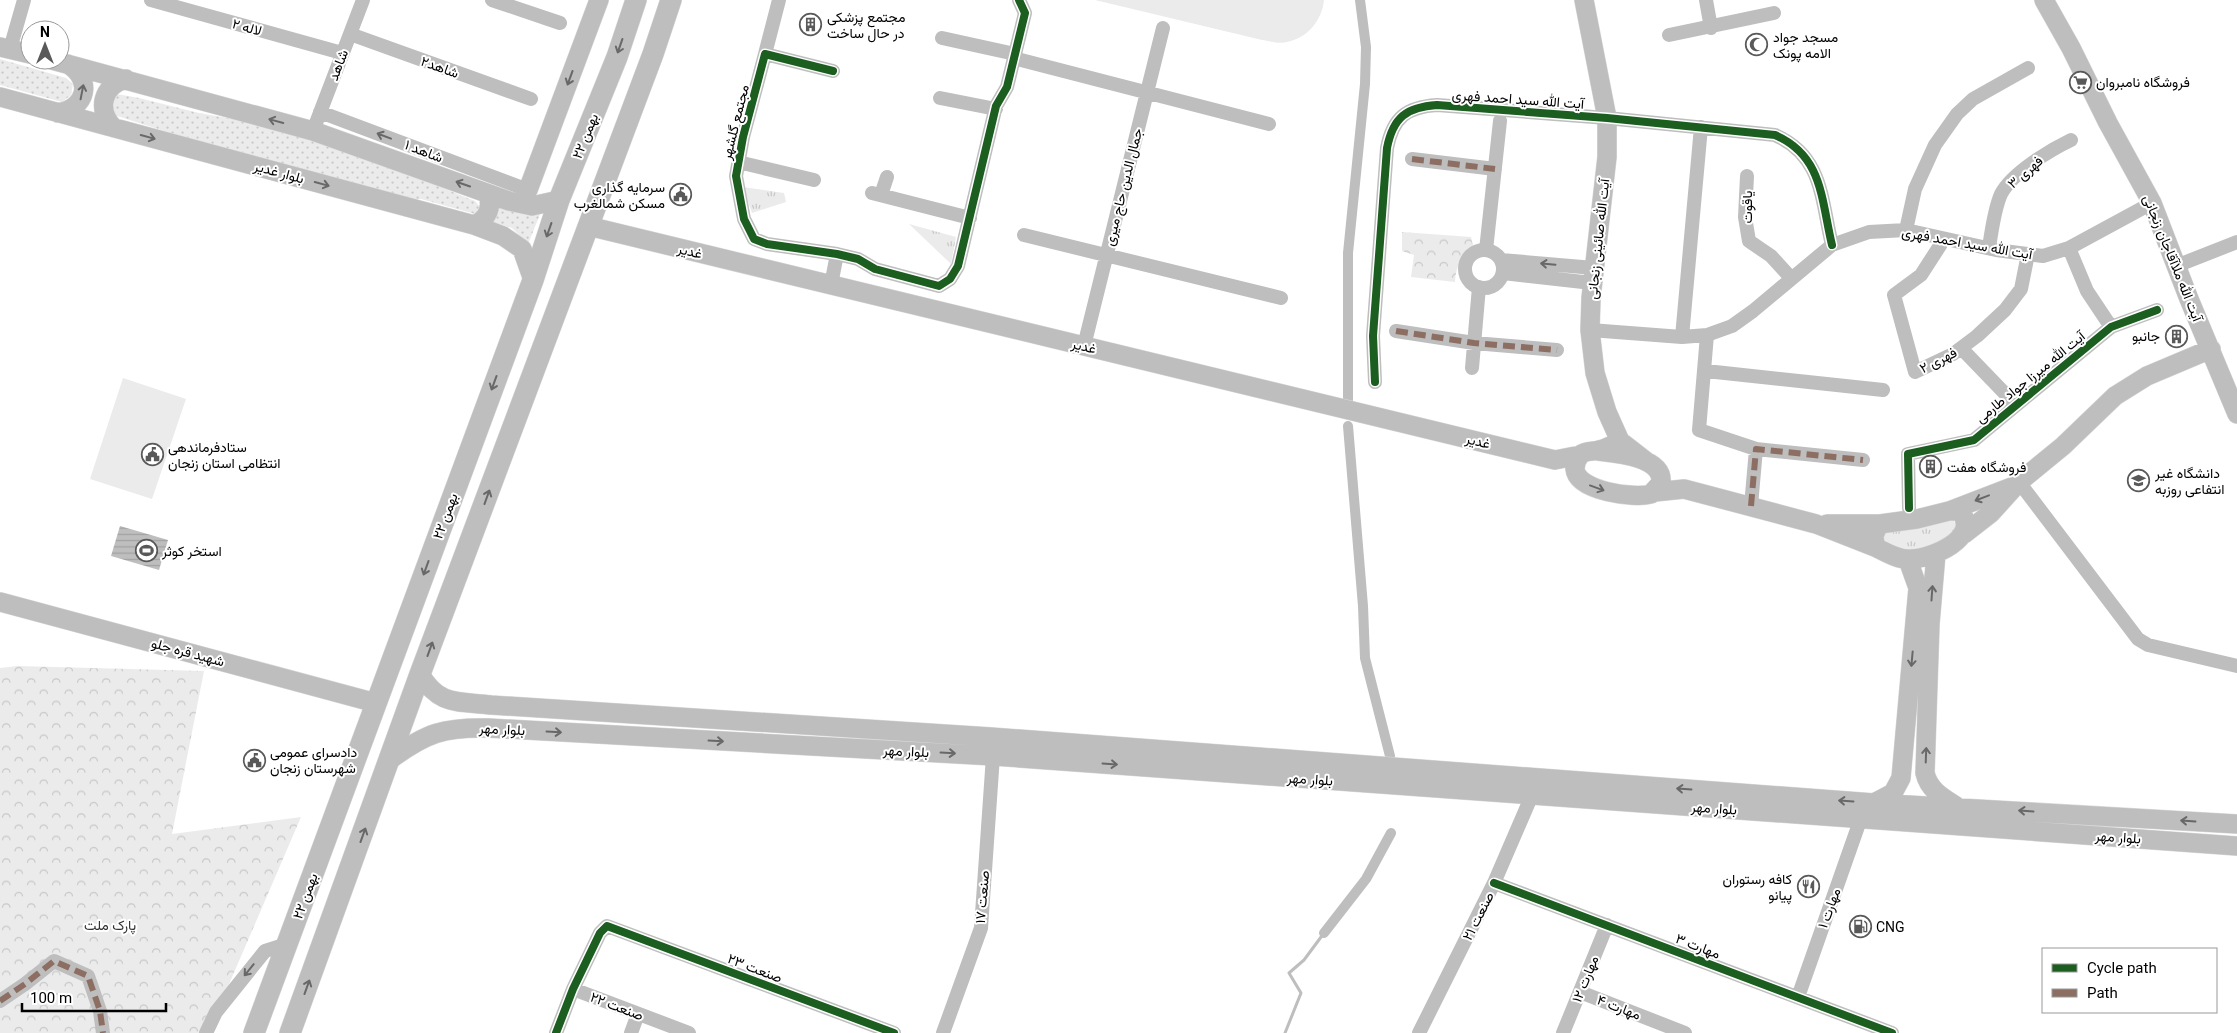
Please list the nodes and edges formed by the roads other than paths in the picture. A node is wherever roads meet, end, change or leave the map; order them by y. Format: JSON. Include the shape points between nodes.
{"nodes":[{"id":1,"x":24,"y":0,"type":"edge"},
{"id":2,"x":151,"y":0,"type":"edge"},
{"id":3,"x":363,"y":0,"type":"edge"},
{"id":4,"x":492,"y":0,"type":"edge"},
{"id":5,"x":599,"y":0,"type":"edge"},
{"id":6,"x":636,"y":0,"type":"edge"},
{"id":7,"x":671,"y":0,"type":"edge"},
{"id":8,"x":779,"y":0,"type":"edge"},
{"id":9,"x":1019,"y":0,"type":"edge"},
{"id":10,"x":1584,"y":0,"type":"edge"},
{"id":11,"x":1706,"y":0,"type":"edge"},
{"id":12,"x":2044,"y":0,"type":"edge"},
{"id":13,"x":1774,"y":13,"type":"dead end"},
{"id":14,"x":560,"y":23,"type":"dead end"},
{"id":15,"x":1162,"y":28,"type":"dead end"},
{"id":16,"x":1711,"y":28,"type":"junction"},
{"id":17,"x":350,"y":34,"type":"junction"},
{"id":18,"x":1669,"y":35,"type":"dead end"},
{"id":19,"x":942,"y":38,"type":"dead end"},
{"id":20,"x":5,"y":48,"type":"edge"},
{"id":21,"x":20,"y":52,"type":"edge"},
{"id":22,"x":342,"y":53,"type":"junction"},
{"id":23,"x":765,"y":54,"type":"junction"},
{"id":24,"x":1018,"y":57,"type":"junction"},
{"id":25,"x":70,"y":65,"type":"edge"},
{"id":26,"x":2028,"y":68,"type":"dead end"},
{"id":27,"x":70,"y":69,"type":"edge"},
{"id":28,"x":833,"y":72,"type":"dead end"},
{"id":29,"x":126,"y":80,"type":"junction"},
{"id":30,"x":1146,"y":92,"type":"junction"},
{"id":31,"x":0,"y":97,"type":"edge"},
{"id":32,"x":940,"y":98,"type":"dead end"},
{"id":33,"x":531,"y":99,"type":"dead end"},
{"id":34,"x":996,"y":109,"type":"junction"},
{"id":35,"x":320,"y":112,"type":"junction"},
{"id":36,"x":58,"y":113,"type":"junction"},
{"id":37,"x":1607,"y":118,"type":"junction"},
{"id":38,"x":1500,"y":121,"type":"dead end"},
{"id":39,"x":1269,"y":124,"type":"dead end"},
{"id":40,"x":1701,"y":127,"type":"junction"},
{"id":41,"x":114,"y":128,"type":"junction"},
{"id":42,"x":313,"y":131,"type":"junction"},
{"id":43,"x":2071,"y":140,"type":"dead end"},
{"id":44,"x":1412,"y":159,"type":"dead end"},
{"id":45,"x":738,"y":162,"type":"junction"},
{"id":46,"x":1495,"y":169,"type":"junction"},
{"id":47,"x":1747,"y":176,"type":"dead end"},
{"id":48,"x":887,"y":177,"type":"dead end"},
{"id":49,"x":814,"y":180,"type":"dead end"},
{"id":50,"x":528,"y":190,"type":"joint"},
{"id":51,"x":487,"y":192,"type":"junction"},
{"id":52,"x":560,"y":200,"type":"junction"},
{"id":53,"x":2152,"y":202,"type":"junction"},
{"id":54,"x":970,"y":218,"type":"junction"},
{"id":55,"x":474,"y":225,"type":"junction"},
{"id":56,"x":588,"y":226,"type":"junction"},
{"id":57,"x":1906,"y":230,"type":"junction"},
{"id":58,"x":1024,"y":235,"type":"dead end"},
{"id":59,"x":2237,"y":242,"type":"edge"},
{"id":60,"x":1941,"y":244,"type":"dead end"},
{"id":61,"x":1832,"y":245,"type":"junction"},
{"id":62,"x":1989,"y":247,"type":"junction"},
{"id":63,"x":2069,"y":248,"type":"junction"},
{"id":64,"x":1486,"y":250,"type":"junction"},
{"id":65,"x":837,"y":254,"type":"junction"},
{"id":66,"x":2028,"y":254,"type":"junction"},
{"id":67,"x":1106,"y":256,"type":"junction"},
{"id":68,"x":1502,"y":266,"type":"junction"},
{"id":69,"x":2176,"y":266,"type":"junction"},
{"id":70,"x":1593,"y":275,"type":"junction"},
{"id":71,"x":1792,"y":278,"type":"junction"},
{"id":72,"x":533,"y":280,"type":"junction"},
{"id":73,"x":831,"y":285,"type":"junction"},
{"id":74,"x":1479,"y":287,"type":"junction"},
{"id":75,"x":1281,"y":298,"type":"dead end"},
{"id":76,"x":2157,"y":310,"type":"dead end"},
{"id":77,"x":2111,"y":327,"type":"junction"},
{"id":78,"x":1590,"y":330,"type":"junction"},
{"id":79,"x":1396,"y":332,"type":"dead end"},
{"id":80,"x":1707,"y":334,"type":"junction"},
{"id":81,"x":1682,"y":337,"type":"junction"},
{"id":82,"x":1474,"y":343,"type":"junction"},
{"id":83,"x":1084,"y":346,"type":"junction"},
{"id":84,"x":1961,"y":348,"type":"junction"},
{"id":85,"x":2211,"y":349,"type":"junction"},
{"id":86,"x":1557,"y":350,"type":"dead end"},
{"id":87,"x":1472,"y":368,"type":"dead end"},
{"id":88,"x":1706,"y":371,"type":"junction"},
{"id":89,"x":1375,"y":382,"type":"dead end"},
{"id":90,"x":1884,"y":390,"type":"dead end"},
{"id":91,"x":2016,"y":405,"type":"junction"},
{"id":92,"x":2237,"y":414,"type":"edge"},
{"id":93,"x":1620,"y":441,"type":"junction"},
{"id":94,"x":1756,"y":449,"type":"junction"},
{"id":95,"x":1585,"y":459,"type":"junction"},
{"id":96,"x":1863,"y":460,"type":"dead end"},
{"id":97,"x":1654,"y":476,"type":"junction"},
{"id":98,"x":2017,"y":483,"type":"junction"},
{"id":99,"x":1750,"y":506,"type":"junction"},
{"id":100,"x":1909,"y":508,"type":"dead end"},
{"id":101,"x":1949,"y":511,"type":"junction"},
{"id":102,"x":1816,"y":524,"type":"junction"},
{"id":103,"x":1880,"y":524,"type":"junction"},
{"id":104,"x":1964,"y":534,"type":"junction"},
{"id":105,"x":1877,"y":548,"type":"junction"},
{"id":106,"x":1936,"y":554,"type":"junction"},
{"id":107,"x":1908,"y":560,"type":"junction"},
{"id":108,"x":0,"y":602,"type":"edge"},
{"id":109,"x":2237,"y":666,"type":"edge"},
{"id":110,"x":420,"y":674,"type":"junction"},
{"id":111,"x":452,"y":700,"type":"junction"},
{"id":112,"x":376,"y":703,"type":"junction"},
{"id":113,"x":460,"y":727,"type":"junction"},
{"id":114,"x":993,"y":756,"type":"junction"},
{"id":115,"x":391,"y":759,"type":"junction"},
{"id":116,"x":1359,"y":773,"type":"junction"},
{"id":117,"x":1901,"y":778,"type":"junction"},
{"id":118,"x":1927,"y":780,"type":"junction"},
{"id":119,"x":1532,"y":795,"type":"junction"},
{"id":120,"x":1874,"y":803,"type":"junction"},
{"id":121,"x":1957,"y":807,"type":"junction"},
{"id":122,"x":2112,"y":816,"type":"junction"},
{"id":123,"x":1861,"y":818,"type":"junction"},
{"id":124,"x":2237,"y":824,"type":"edge"},
{"id":125,"x":2111,"y":837,"type":"junction"},
{"id":126,"x":2237,"y":846,"type":"edge"},
{"id":127,"x":1494,"y":883,"type":"junction"},
{"id":128,"x":1607,"y":925,"type":"junction"},
{"id":129,"x":287,"y":944,"type":"junction"},
{"id":130,"x":573,"y":989,"type":"junction"},
{"id":131,"x":1580,"y":992,"type":"junction"},
{"id":132,"x":1798,"y":997,"type":"junction"},
{"id":133,"x":0,"y":1001,"type":"edge"},
{"id":134,"x":638,"y":1014,"type":"junction"},
{"id":135,"x":103,"y":1033,"type":"edge"},
{"id":136,"x":206,"y":1033,"type":"edge"},
{"id":137,"x":254,"y":1033,"type":"edge"},
{"id":138,"x":290,"y":1033,"type":"edge"},
{"id":139,"x":556,"y":1033,"type":"edge"},
{"id":140,"x":631,"y":1033,"type":"edge"},
{"id":141,"x":689,"y":1033,"type":"edge"},
{"id":142,"x":894,"y":1033,"type":"edge"},
{"id":143,"x":943,"y":1033,"type":"edge"},
{"id":144,"x":1419,"y":1033,"type":"edge"},
{"id":145,"x":1563,"y":1033,"type":"edge"},
{"id":146,"x":1686,"y":1033,"type":"edge"},
{"id":147,"x":1892,"y":1033,"type":"edge"}],
"edges":[{"from":1,"to":20,"type":"street"},
{"from":2,"to":22,"type":"street","name":"لاله ۲"},
{"from":3,"to":17,"type":"street","name":"شاهد"},
{"from":4,"to":14,"type":"street"},
{"from":5,"to":50,"type":"main road","one_way":true},
{"from":6,"to":52,"type":"highway","name":"۲۲ بهمن","one_way":true},
{"from":7,"to":56,"type":"highway"},
{"from":8,"to":23,"type":"street","name":"مجتمع گلشهر"},
{"from":9,"to":24,"type":"street","via":[[1025,13]]},
{"from":10,"to":37,"type":"main road","name":"آیت الله صائینی زنجانی"},
{"from":11,"to":16,"type":"street"},
{"from":12,"to":53,"type":"main road","name":"آیت الله ملاآقاجان زنجانی"},
{"from":13,"to":16,"type":"street"},
{"from":15,"to":30,"type":"street","name":"جمال الدین حاج میری"},
{"from":16,"to":18,"type":"street"},
{"from":17,"to":22,"type":"street","name":"شاهد"},
{"from":17,"to":33,"type":"street","name":"شاهد۲"},
{"from":19,"to":24,"type":"street"},
{"from":20,"to":21,"type":"main road"},
{"from":22,"to":35,"type":"street","name":"شاهد"},
{"from":23,"to":28,"type":"street"},
{"from":23,"to":45,"type":"street","name":"مجتمع گلشهر"},
{"from":24,"to":30,"type":"street"},
{"from":24,"to":34,"type":"street"},
{"from":25,"to":29,"type":"main road"},
{"from":26,"to":57,"type":"street","via":[[1973,99],[1957,114],[1935,145],[1915,189]]},
{"from":36,"to":27,"type":"main road","one_way":true,"via":[[74,107],[83,92],[81,76]]},
{"from":29,"to":41,"type":"main road","via":[[110,88],[102,104],[107,122]]},
{"from":42,"to":29,"type":"main road","one_way":true},
{"from":30,"to":39,"type":"street"},
{"from":30,"to":67,"type":"street","name":"جمال الدین حاج میری"},
{"from":31,"to":36,"type":"main road","name":"بلوار غدیر"},
{"from":32,"to":34,"type":"street"},
{"from":34,"to":54,"type":"street"},
{"from":35,"to":42,"type":"street","name":"شاهد"},
{"from":50,"to":35,"type":"street","name":"شاهد ۱","one_way":true},
{"from":36,"to":41,"type":"main road","name":"بلوار غدیر"},
{"from":37,"to":40,"type":"street","name":"آیت الله سید احمد فهری"},
{"from":37,"to":70,"type":"main road","name":"آیت الله صائینی زنجانی","via":[[1607,157]]},
{"from":37,"to":89,"type":"street","name":"آیت الله سید احمد فهری","via":[[1437,106],[1420,106],[1401,116],[1387,148],[1373,336]]},
{"from":38,"to":46,"type":"street"},
{"from":40,"to":61,"type":"street","name":"آیت الله سید احمد فهری","via":[[1775,134],[1801,150],[1816,176]]},
{"from":40,"to":81,"type":"street"},
{"from":41,"to":55,"type":"main road","name":"بلوار غدیر","one_way":true},
{"from":51,"to":42,"type":"main road","one_way":true},
{"from":43,"to":62,"type":"street","name":"فهری ۳","via":[[2014,178],[2002,193]]},
{"from":44,"to":46,"type":"street"},
{"from":45,"to":49,"type":"street"},
{"from":45,"to":65,"type":"street","name":"مجتمع گلشهر","via":[[736,176],[744,219],[754,239],[767,244]]},
{"from":46,"to":64,"type":"street"},
{"from":47,"to":71,"type":"street","name":"یاقوت","via":[[1745,217],[1749,241],[1771,256]]},
{"from":48,"to":54,"type":"street","via":[[877,194]]},
{"from":51,"to":52,"type":"main road","via":[[532,206]]},
{"from":51,"to":55,"type":"main road","via":[[490,199],[488,212]]},
{"from":52,"to":72,"type":"highway","name":"۲۲ بهمن","one_way":true},
{"from":53,"to":63,"type":"street","name":"آیت الله سید احمد فهری"},
{"from":53,"to":69,"type":"main road","name":"آیت الله ملاآقاجان زنجانی"},
{"from":54,"to":65,"type":"street","via":[[958,266],[950,279],[939,286],[875,269],[858,259]]},
{"from":55,"to":72,"type":"main road","name":"بلوار غدیر","via":[[503,236],[522,249]]},
{"from":56,"to":73,"type":"main road","name":"غدیر"},
{"from":110,"to":56,"type":"highway","one_way":true},
{"from":57,"to":61,"type":"street","name":"آیت الله سید احمد فهری","via":[[1869,232]]},
{"from":57,"to":62,"type":"street","name":"آیت الله سید احمد فهری"},
{"from":58,"to":67,"type":"street"},
{"from":59,"to":69,"type":"street"},
{"from":60,"to":84,"type":"street","name":"فهری ۲","via":[[1921,275],[1894,295],[1915,372]]},
{"from":61,"to":71,"type":"street","name":"آیت الله سید احمد فهری"},
{"from":62,"to":66,"type":"street","name":"آیت الله سید احمد فهری"},
{"from":63,"to":66,"type":"street","name":"آیت الله سید احمد فهری","via":[[2043,256]]},
{"from":63,"to":77,"type":"street","via":[[2087,291]]},
{"from":64,"to":68,"type":"street","via":[[1495,253]]},
{"from":64,"to":74,"type":"street","via":[[1475,252],[1467,260],[1465,271],[1469,281]]},
{"from":65,"to":73,"type":"street"},
{"from":66,"to":84,"type":"street","name":"فهری ۲","via":[[2021,289],[2005,310]]},
{"from":67,"to":75,"type":"street"},
{"from":67,"to":83,"type":"street","name":"جمال الدین حاج میری"},
{"from":68,"to":70,"type":"street"},
{"from":68,"to":74,"type":"street","via":[[1498,282],[1489,288]]},
{"from":69,"to":85,"type":"main road","name":"آیت الله ملاآقاجان زنجانی"},
{"from":70,"to":78,"type":"main road","name":"آیت الله صائینی زنجانی"},
{"from":71,"to":80,"type":"street","name":"آیت الله سید احمد فهری","via":[[1732,326]]},
{"from":72,"to":112,"type":"highway","name":"۲۲ بهمن","one_way":true},
{"from":73,"to":83,"type":"main road","name":"غدیر"},
{"from":74,"to":82,"type":"street"},
{"from":76,"to":77,"type":"street","name":"آیت الله میرزا جواد طارمی"},
{"from":77,"to":91,"type":"street","name":"آیت الله میرزا جواد طارمی"},
{"from":78,"to":81,"type":"street","name":"آیت الله سید احمد فهری"},
{"from":78,"to":93,"type":"main road","name":"آیت الله صائینی زنجانی","via":[[1594,373]]},
{"from":79,"to":82,"type":"street"},
{"from":80,"to":81,"type":"street","name":"آیت الله سید احمد فهری"},
{"from":80,"to":88,"type":"street"},
{"from":82,"to":86,"type":"street"},
{"from":82,"to":87,"type":"street"},
{"from":83,"to":95,"type":"main road","name":"غدیر","via":[[1555,460]]},
{"from":84,"to":91,"type":"street"},
{"from":85,"to":92,"type":"main road","name":"آیت الله ملاآقاجان زنجانی"},
{"from":85,"to":98,"type":"main road","via":[[2147,376],[2115,396],[2063,446]]},
{"from":88,"to":90,"type":"street"},
{"from":88,"to":94,"type":"street","via":[[1699,430]]},
{"from":91,"to":100,"type":"street","name":"آیت الله میرزا جواد طارمی","via":[[1974,440],[1908,454]]},
{"from":93,"to":95,"type":"main road"},
{"from":93,"to":97,"type":"main road","name":"آیت الله صائینی زنجانی"},
{"from":94,"to":96,"type":"street"},
{"from":94,"to":99,"type":"street"},
{"from":95,"to":97,"type":"main road","via":[[1624,454]]},
{"from":95,"to":97,"type":"main road","one_way":true,"via":[[1584,483],[1614,494],[1646,496]]},
{"from":97,"to":99,"type":"main road","via":[[1684,489]]},
{"from":98,"to":101,"type":"main road","one_way":true},
{"from":98,"to":104,"type":"main road","via":[[1991,513]]},
{"from":98,"to":109,"type":"street","via":[[2138,640]]},
{"from":99,"to":102,"type":"main road"},
{"from":101,"to":103,"type":"main road"},
{"from":101,"to":104,"type":"main road","via":[[1960,512],[1966,518]]},
{"from":102,"to":103,"type":"main road"},
{"from":102,"to":105,"type":"main road"},
{"from":103,"to":105,"type":"main road","via":[[1873,540]]},
{"from":104,"to":106,"type":"main road"},
{"from":105,"to":107,"type":"main road"},
{"from":106,"to":107,"type":"main road"},
{"from":118,"to":106,"type":"main road","one_way":true,"via":[[1930,624]]},
{"from":107,"to":117,"type":"main road","one_way":true,"via":[[1918,588]]},
{"from":108,"to":112,"type":"main road","name":"شهید قره جلو"},
{"from":110,"to":111,"type":"main road","name":"بلوار مهر","via":[[437,696]]},
{"from":110,"to":115,"type":"highway"},
{"from":111,"to":113,"type":"main road","via":[[446,709],[446,718],[451,725]]},
{"from":111,"to":116,"type":"main road","name":"بلوار مهر"},
{"from":112,"to":129,"type":"highway","name":"۲۲ بهمن"},
{"from":113,"to":114,"type":"main road","name":"بلوار مهر","one_way":true},
{"from":113,"to":115,"type":"main road","name":"بلوار مهر","via":[[415,741]]},
{"from":114,"to":116,"type":"main road","name":"بلوار مهر","one_way":true},
{"from":114,"to":143,"type":"street","name":"صنعت ۱۷","via":[[981,928]]},
{"from":138,"to":115,"type":"highway","one_way":true},
{"from":116,"to":119,"type":"main road","name":"بلوار مهر"},
{"from":120,"to":116,"type":"main road","name":"بلوار مهر","one_way":true},
{"from":117,"to":118,"type":"main road","via":[[1910,790],[1924,786]]},
{"from":117,"to":120,"type":"main road","via":[[1892,793]]},
{"from":118,"to":121,"type":"main road","via":[[1942,798]]},
{"from":119,"to":123,"type":"main road","name":"بلوار مهر"},
{"from":119,"to":127,"type":"street","name":"صنعت ۲۱"},
{"from":120,"to":121,"type":"main road","name":"بلوار مهر"},
{"from":122,"to":121,"type":"main road","name":"بلوار مهر","one_way":true},
{"from":124,"to":122,"type":"main road","name":"بلوار مهر","one_way":true},
{"from":122,"to":125,"type":"main road"},
{"from":123,"to":125,"type":"main road","name":"بلوار مهر"},
{"from":123,"to":132,"type":"street","name":"مهارت ۱"},
{"from":125,"to":126,"type":"main road","name":"بلوار مهر"},
{"from":127,"to":128,"type":"street","name":"مهارت ۳"},
{"from":127,"to":144,"type":"street","name":"صنعت ۲۱"},
{"from":128,"to":131,"type":"street","name":"مهارت ۱۲"},
{"from":128,"to":132,"type":"street","name":"مهارت ۳"},
{"from":129,"to":136,"type":"street","one_way":true,"via":[[265,951],[216,1012]]},
{"from":129,"to":137,"type":"highway","name":"۲۲ بهمن"},
{"from":130,"to":134,"type":"street","name":"صنعت ۲۲"},
{"from":130,"to":139,"type":"street"},
{"from":130,"to":142,"type":"street","name":"صنعت ۲۳","via":[[600,932],[607,926]]},
{"from":131,"to":145,"type":"street","name":"مهارت ۱۲"},
{"from":131,"to":146,"type":"street","name":"مهارت ۴"},
{"from":132,"to":147,"type":"street","name":"مهارت ۳"},
{"from":133,"to":135,"type":"street","via":[[54,961],[88,976],[100,1011]]},
{"from":134,"to":140,"type":"street"},
{"from":134,"to":141,"type":"street","name":"صنعت ۲۲"}]}
